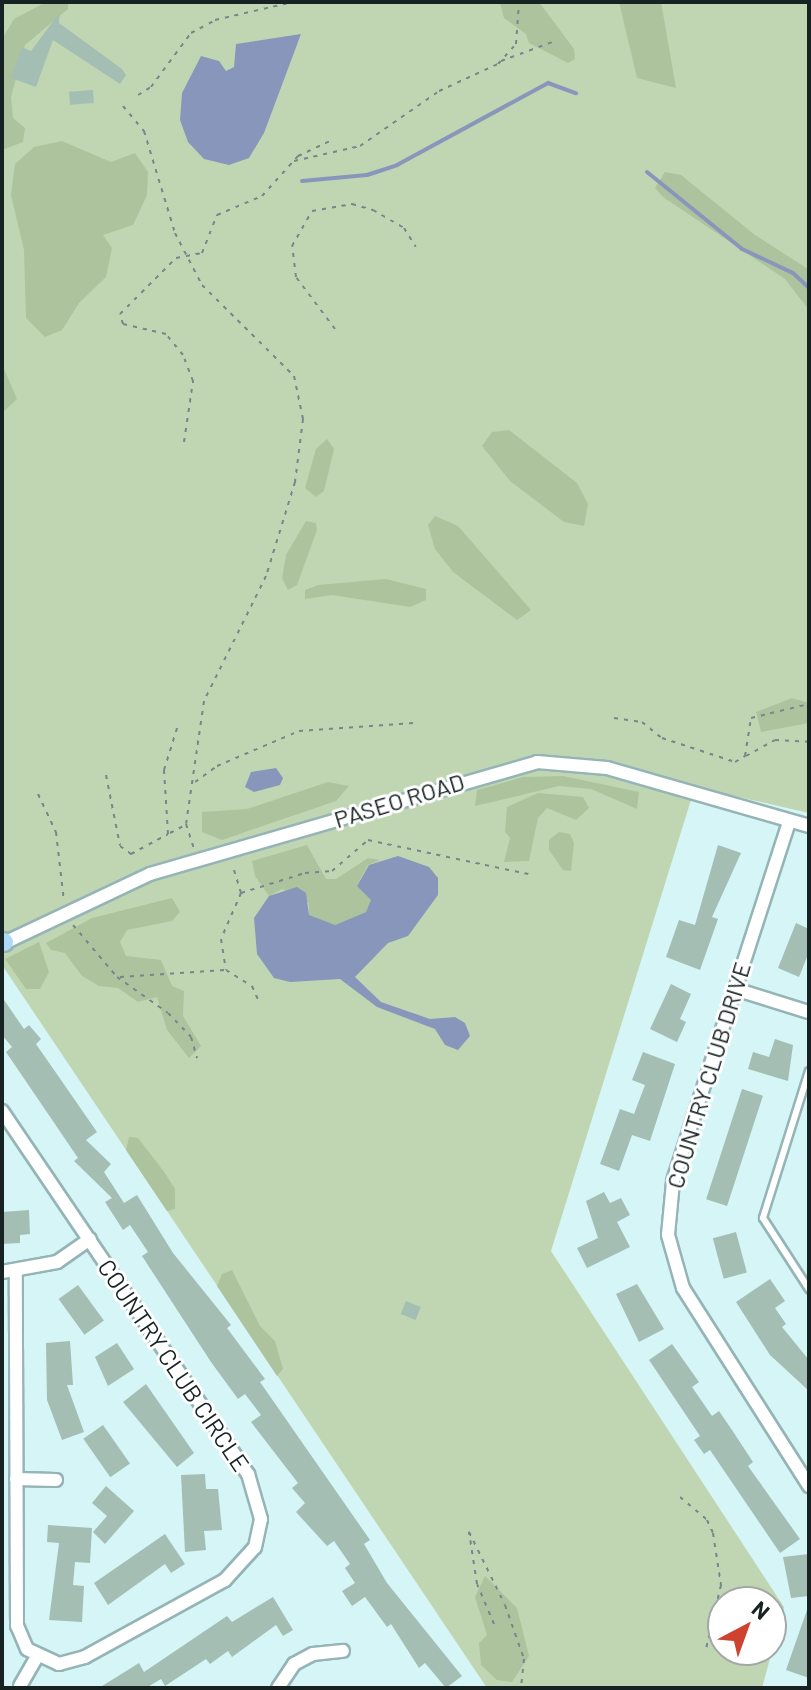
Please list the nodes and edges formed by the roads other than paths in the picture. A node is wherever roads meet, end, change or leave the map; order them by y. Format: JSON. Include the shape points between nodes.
{"nodes":[{"id":1,"x":789,"y":822,"type":"junction"},
{"id":2,"x":809,"y":826,"type":"edge"},
{"id":3,"x":3,"y":943,"type":"edge"},
{"id":4,"x":735,"y":989,"type":"junction"},
{"id":5,"x":809,"y":1012,"type":"edge"},
{"id":6,"x":809,"y":1071,"type":"edge"},
{"id":7,"x":2,"y":1111,"type":"edge"},
{"id":8,"x":90,"y":1239,"type":"junction"},
{"id":9,"x":16,"y":1271,"type":"junction"},
{"id":10,"x":2,"y":1272,"type":"edge"},
{"id":11,"x":809,"y":1289,"type":"edge"},
{"id":12,"x":16,"y":1479,"type":"junction"},
{"id":13,"x":56,"y":1480,"type":"dead end"},
{"id":14,"x":809,"y":1486,"type":"edge"},
{"id":15,"x":343,"y":1651,"type":"dead end"},
{"id":16,"x":37,"y":1657,"type":"junction"},
{"id":17,"x":20,"y":1686,"type":"edge"},
{"id":18,"x":278,"y":1688,"type":"edge"}],
"edges":[{"from":1,"to":2,"type":"street","name":"PASEO ROAD"},
{"from":1,"to":3,"type":"street","name":"PASEO ROAD","via":[[607,768],[537,762],[123,884]]},
{"from":1,"to":4,"type":"street","name":"COUNTRY CLUB DRIVE"},
{"from":4,"to":5,"type":"street"},
{"from":4,"to":14,"type":"street","name":"COUNTRY CLUB DRIVE","via":[[673,1182],[668,1217],[671,1254],[688,1295]]},
{"from":6,"to":11,"type":"lane","via":[[763,1218]]},
{"from":7,"to":8,"type":"street","name":"COUNTRY CLUB CIRCLE"},
{"from":8,"to":9,"type":"street","via":[[57,1262]]},
{"from":8,"to":16,"type":"street","name":"COUNTRY CLUB CIRCLE","via":[[248,1474],[259,1504],[261,1532],[247,1559],[225,1580],[85,1657],[59,1664]]},
{"from":9,"to":10,"type":"street"},
{"from":9,"to":12,"type":"street"},
{"from":12,"to":13,"type":"street"},
{"from":12,"to":16,"type":"street","via":[[17,1626]]},
{"from":15,"to":18,"type":"street","via":[[313,1654],[294,1664]]},
{"from":16,"to":17,"type":"street"}]}
